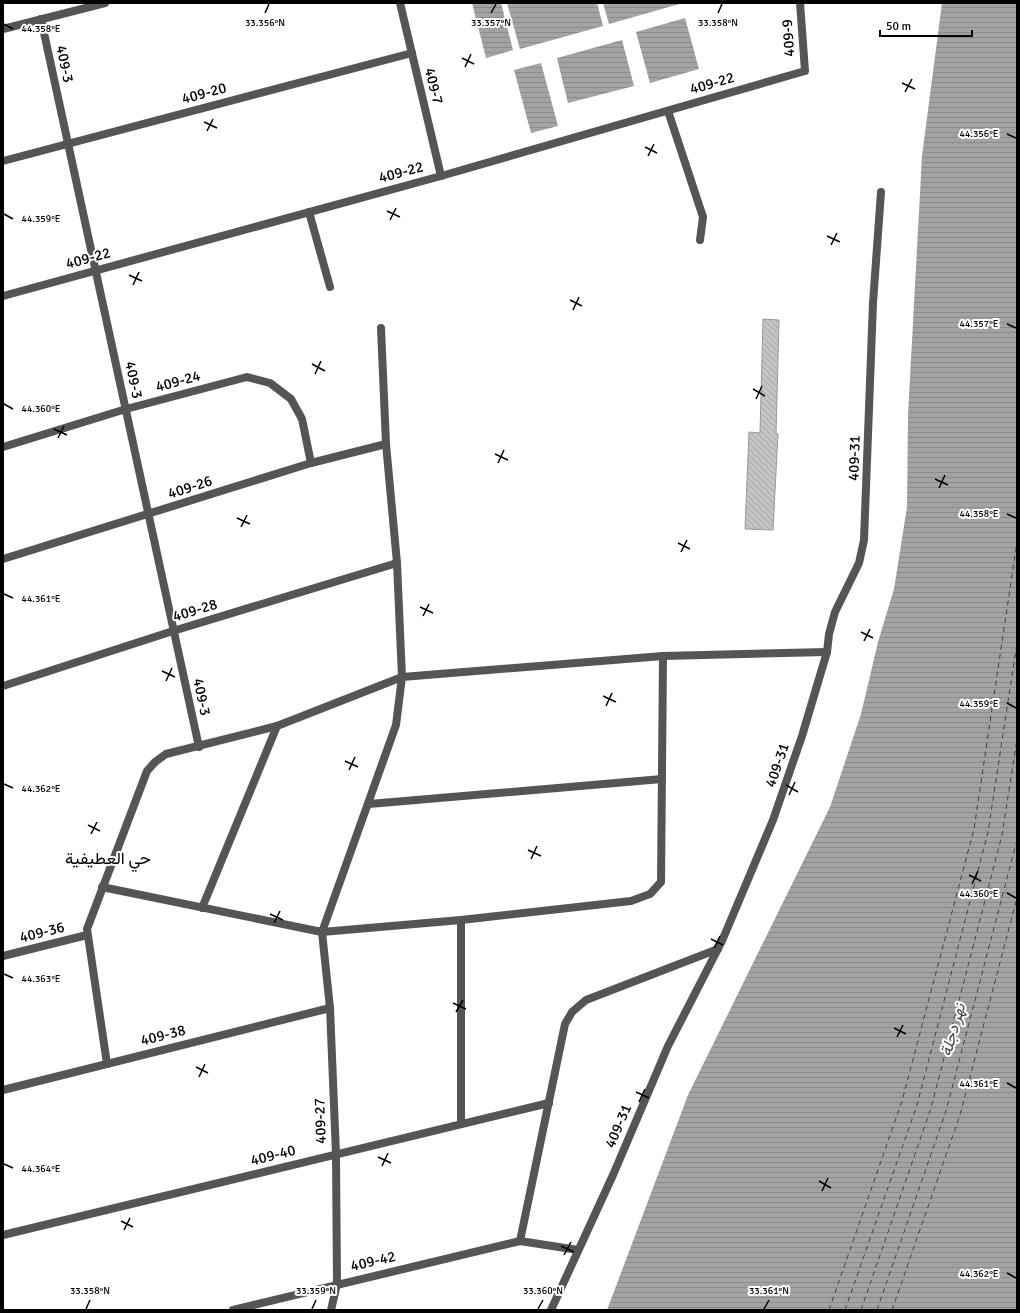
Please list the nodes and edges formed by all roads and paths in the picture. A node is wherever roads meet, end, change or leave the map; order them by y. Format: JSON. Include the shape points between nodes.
{"nodes":[{"id":1,"x":105,"y":3,"type":"edge"},
{"id":2,"x":400,"y":3,"type":"edge"},
{"id":3,"x":800,"y":3,"type":"edge"},
{"id":4,"x":41,"y":19,"type":"junction"},
{"id":5,"x":3,"y":29,"type":"edge"},
{"id":6,"x":412,"y":53,"type":"junction"},
{"id":7,"x":805,"y":71,"type":"joint"},
{"id":8,"x":668,"y":111,"type":"junction"},
{"id":9,"x":68,"y":142,"type":"junction"},
{"id":10,"x":3,"y":161,"type":"edge"},
{"id":11,"x":441,"y":176,"type":"junction"},
{"id":12,"x":881,"y":192,"type":"dead end"},
{"id":13,"x":309,"y":212,"type":"junction"},
{"id":14,"x":700,"y":240,"type":"dead end"},
{"id":15,"x":96,"y":270,"type":"junction"},
{"id":16,"x":330,"y":287,"type":"dead end"},
{"id":17,"x":3,"y":296,"type":"edge"},
{"id":18,"x":381,"y":328,"type":"dead end"},
{"id":19,"x":126,"y":410,"type":"junction"},
{"id":20,"x":386,"y":444,"type":"junction"},
{"id":21,"x":3,"y":446,"type":"edge"},
{"id":22,"x":311,"y":463,"type":"junction"},
{"id":23,"x":148,"y":515,"type":"junction"},
{"id":24,"x":3,"y":559,"type":"edge"},
{"id":25,"x":396,"y":563,"type":"junction"},
{"id":26,"x":173,"y":631,"type":"junction"},
{"id":27,"x":827,"y":652,"type":"junction"},
{"id":28,"x":663,"y":656,"type":"junction"},
{"id":29,"x":402,"y":677,"type":"junction"},
{"id":30,"x":3,"y":686,"type":"edge"},
{"id":31,"x":277,"y":726,"type":"junction"},
{"id":32,"x":199,"y":747,"type":"junction"},
{"id":33,"x":662,"y":779,"type":"junction"},
{"id":34,"x":369,"y":804,"type":"junction"},
{"id":35,"x":102,"y":887,"type":"junction"},
{"id":36,"x":202,"y":908,"type":"junction"},
{"id":37,"x":461,"y":920,"type":"junction"},
{"id":38,"x":322,"y":932,"type":"junction"},
{"id":39,"x":87,"y":935,"type":"junction"},
{"id":40,"x":718,"y":949,"type":"junction"},
{"id":41,"x":3,"y":956,"type":"edge"},
{"id":42,"x":330,"y":1008,"type":"junction"},
{"id":43,"x":107,"y":1064,"type":"junction"},
{"id":44,"x":3,"y":1090,"type":"edge"},
{"id":45,"x":549,"y":1102,"type":"junction"},
{"id":46,"x":461,"y":1124,"type":"junction"},
{"id":47,"x":336,"y":1154,"type":"junction"},
{"id":48,"x":3,"y":1235,"type":"edge"},
{"id":49,"x":520,"y":1241,"type":"junction"},
{"id":50,"x":578,"y":1250,"type":"junction"},
{"id":51,"x":337,"y":1284,"type":"junction"},
{"id":52,"x":233,"y":1310,"type":"edge"},
{"id":53,"x":331,"y":1310,"type":"edge"},
{"id":54,"x":551,"y":1310,"type":"edge"}],
"edges":[{"from":1,"to":4,"type":"street"},
{"from":2,"to":6,"type":"street","name":"409-7"},
{"from":3,"to":7,"type":"street","name":"409-9"},
{"from":4,"to":5,"type":"street"},
{"from":4,"to":9,"type":"street","name":"409-3"},
{"from":6,"to":9,"type":"street","name":"409-20"},
{"from":6,"to":11,"type":"street","name":"409-7"},
{"from":7,"to":8,"type":"street","name":"409-22"},
{"from":8,"to":11,"type":"street","name":"409-22"},
{"from":8,"to":14,"type":"street","via":[[703,217]]},
{"from":9,"to":10,"type":"street","name":"409-20"},
{"from":9,"to":15,"type":"street","name":"409-3"},
{"from":11,"to":13,"type":"street","name":"409-22"},
{"from":12,"to":27,"type":"street","name":"409-31","via":[[873,303],[864,540],[860,562],[835,612]]},
{"from":13,"to":15,"type":"street","name":"409-22"},
{"from":13,"to":16,"type":"street"},
{"from":15,"to":17,"type":"street","name":"409-22"},
{"from":15,"to":19,"type":"street","name":"409-3"},
{"from":18,"to":20,"type":"street"},
{"from":19,"to":21,"type":"street","name":"409-24"},
{"from":19,"to":22,"type":"street","name":"409-24","via":[[247,377],[270,382],[291,399],[302,419]]},
{"from":19,"to":23,"type":"street","name":"409-3"},
{"from":20,"to":22,"type":"street","name":"409-26"},
{"from":20,"to":25,"type":"street"},
{"from":22,"to":23,"type":"street","name":"409-26"},
{"from":23,"to":24,"type":"street","name":"409-26"},
{"from":23,"to":26,"type":"street","name":"409-3"},
{"from":25,"to":26,"type":"street","name":"409-28"},
{"from":25,"to":29,"type":"street"},
{"from":26,"to":30,"type":"street","name":"409-28"},
{"from":26,"to":32,"type":"street","name":"409-3"},
{"from":27,"to":28,"type":"street"},
{"from":27,"to":40,"type":"street","name":"409-31","via":[[773,820]]},
{"from":28,"to":29,"type":"street"},
{"from":28,"to":33,"type":"street"},
{"from":29,"to":31,"type":"street"},
{"from":29,"to":34,"type":"street","via":[[396,725]]},
{"from":31,"to":32,"type":"street"},
{"from":31,"to":36,"type":"street"},
{"from":32,"to":35,"type":"street","via":[[166,754],[147,771]]},
{"from":33,"to":34,"type":"street"},
{"from":33,"to":37,"type":"street","via":[[661,882],[650,894],[631,901]]},
{"from":34,"to":38,"type":"street"},
{"from":35,"to":36,"type":"street"},
{"from":35,"to":39,"type":"street","via":[[88,924]]},
{"from":36,"to":38,"type":"street"},
{"from":37,"to":38,"type":"street"},
{"from":37,"to":46,"type":"street"},
{"from":38,"to":42,"type":"street","name":"409-27"},
{"from":39,"to":41,"type":"street","name":"409-36"},
{"from":39,"to":43,"type":"street"},
{"from":40,"to":45,"type":"street","via":[[586,1000],[572,1012],[565,1024]]},
{"from":40,"to":50,"type":"street","name":"409-31","via":[[668,1046],[613,1176]]},
{"from":42,"to":43,"type":"street","name":"409-38"},
{"from":42,"to":47,"type":"street","name":"409-27"},
{"from":43,"to":44,"type":"street","name":"409-38"},
{"from":45,"to":46,"type":"street","name":"409-40"},
{"from":45,"to":49,"type":"street"},
{"from":46,"to":47,"type":"street","name":"409-40"},
{"from":47,"to":48,"type":"street","name":"409-40"},
{"from":47,"to":51,"type":"street","name":"409-27"},
{"from":49,"to":50,"type":"street"},
{"from":49,"to":51,"type":"street","name":"409-42"},
{"from":50,"to":54,"type":"street","name":"409-31"},
{"from":51,"to":52,"type":"street","name":"409-42"},
{"from":51,"to":53,"type":"street","name":"409-27"}]}
